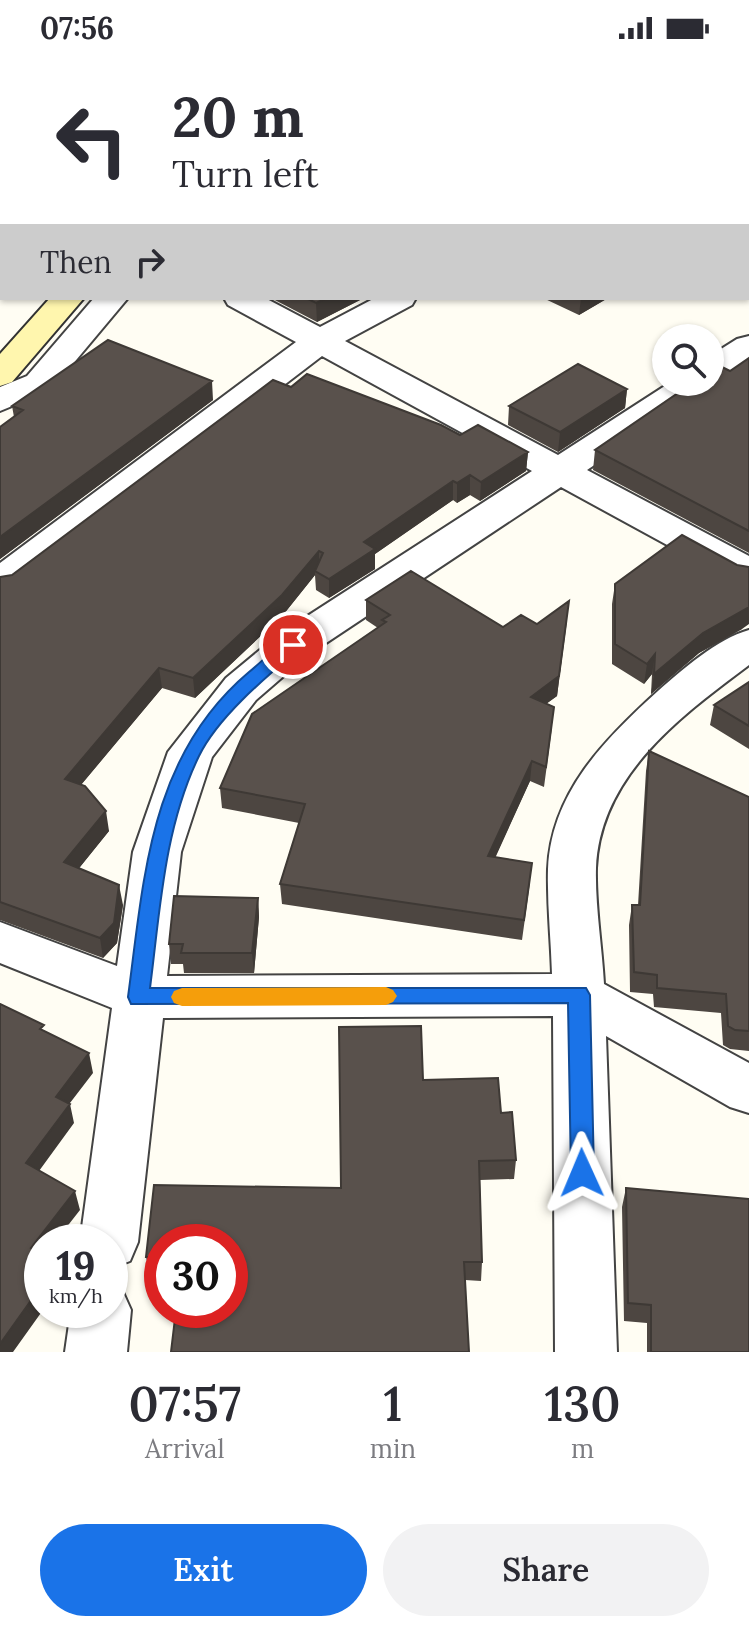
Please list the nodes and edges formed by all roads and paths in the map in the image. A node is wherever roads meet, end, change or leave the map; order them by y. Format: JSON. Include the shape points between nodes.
{"nodes":[{"id":1,"x":66,"y":300,"type":"edge"},
{"id":2,"x":110,"y":300,"type":"edge"},
{"id":3,"x":244,"y":300,"type":"edge"},
{"id":4,"x":396,"y":300,"type":"edge"},
{"id":5,"x":320,"y":341,"type":"junction"},
{"id":6,"x":749,"y":346,"type":"edge"},
{"id":7,"x":724,"y":363,"type":"edge"},
{"id":8,"x":0,"y":375,"type":"edge"},
{"id":9,"x":674,"y":396,"type":"edge"},
{"id":10,"x":0,"y":400,"type":"edge"},
{"id":11,"x":559,"y":472,"type":"junction"},
{"id":12,"x":749,"y":573,"type":"edge"},
{"id":13,"x":0,"y":583,"type":"edge"},
{"id":14,"x":749,"y":644,"type":"edge"},
{"id":15,"x":0,"y":942,"type":"edge"},
{"id":16,"x":579,"y":995,"type":"junction"},
{"id":17,"x":139,"y":997,"type":"junction"},
{"id":18,"x":749,"y":1090,"type":"edge"},
{"id":19,"x":111,"y":1224,"type":"edge"},
{"id":20,"x":99,"y":1328,"type":"edge"},
{"id":21,"x":96,"y":1352,"type":"edge"},
{"id":22,"x":586,"y":1352,"type":"edge"}],
"edges":[{"from":1,"to":8,"type":"street"},
{"from":2,"to":10,"type":"street","via":[[39,383]]},
{"from":3,"to":5,"type":"street"},
{"from":4,"to":5,"type":"street"},
{"from":5,"to":11,"type":"street"},
{"from":5,"to":13,"type":"street"},
{"from":6,"to":7,"type":"street"},
{"from":9,"to":11,"type":"street"},
{"from":11,"to":12,"type":"street"},
{"from":11,"to":17,"type":"street","via":[[293,645],[241,689],[191,752],[157,852]]},
{"from":14,"to":16,"type":"street","via":[[684,692],[628,744],[601,778],[581,820],[572,867]]},
{"from":15,"to":17,"type":"street"},
{"from":16,"to":17,"type":"street"},
{"from":16,"to":18,"type":"street"},
{"from":16,"to":22,"type":"street"},
{"from":17,"to":19,"type":"street"},
{"from":20,"to":21,"type":"street"}]}
